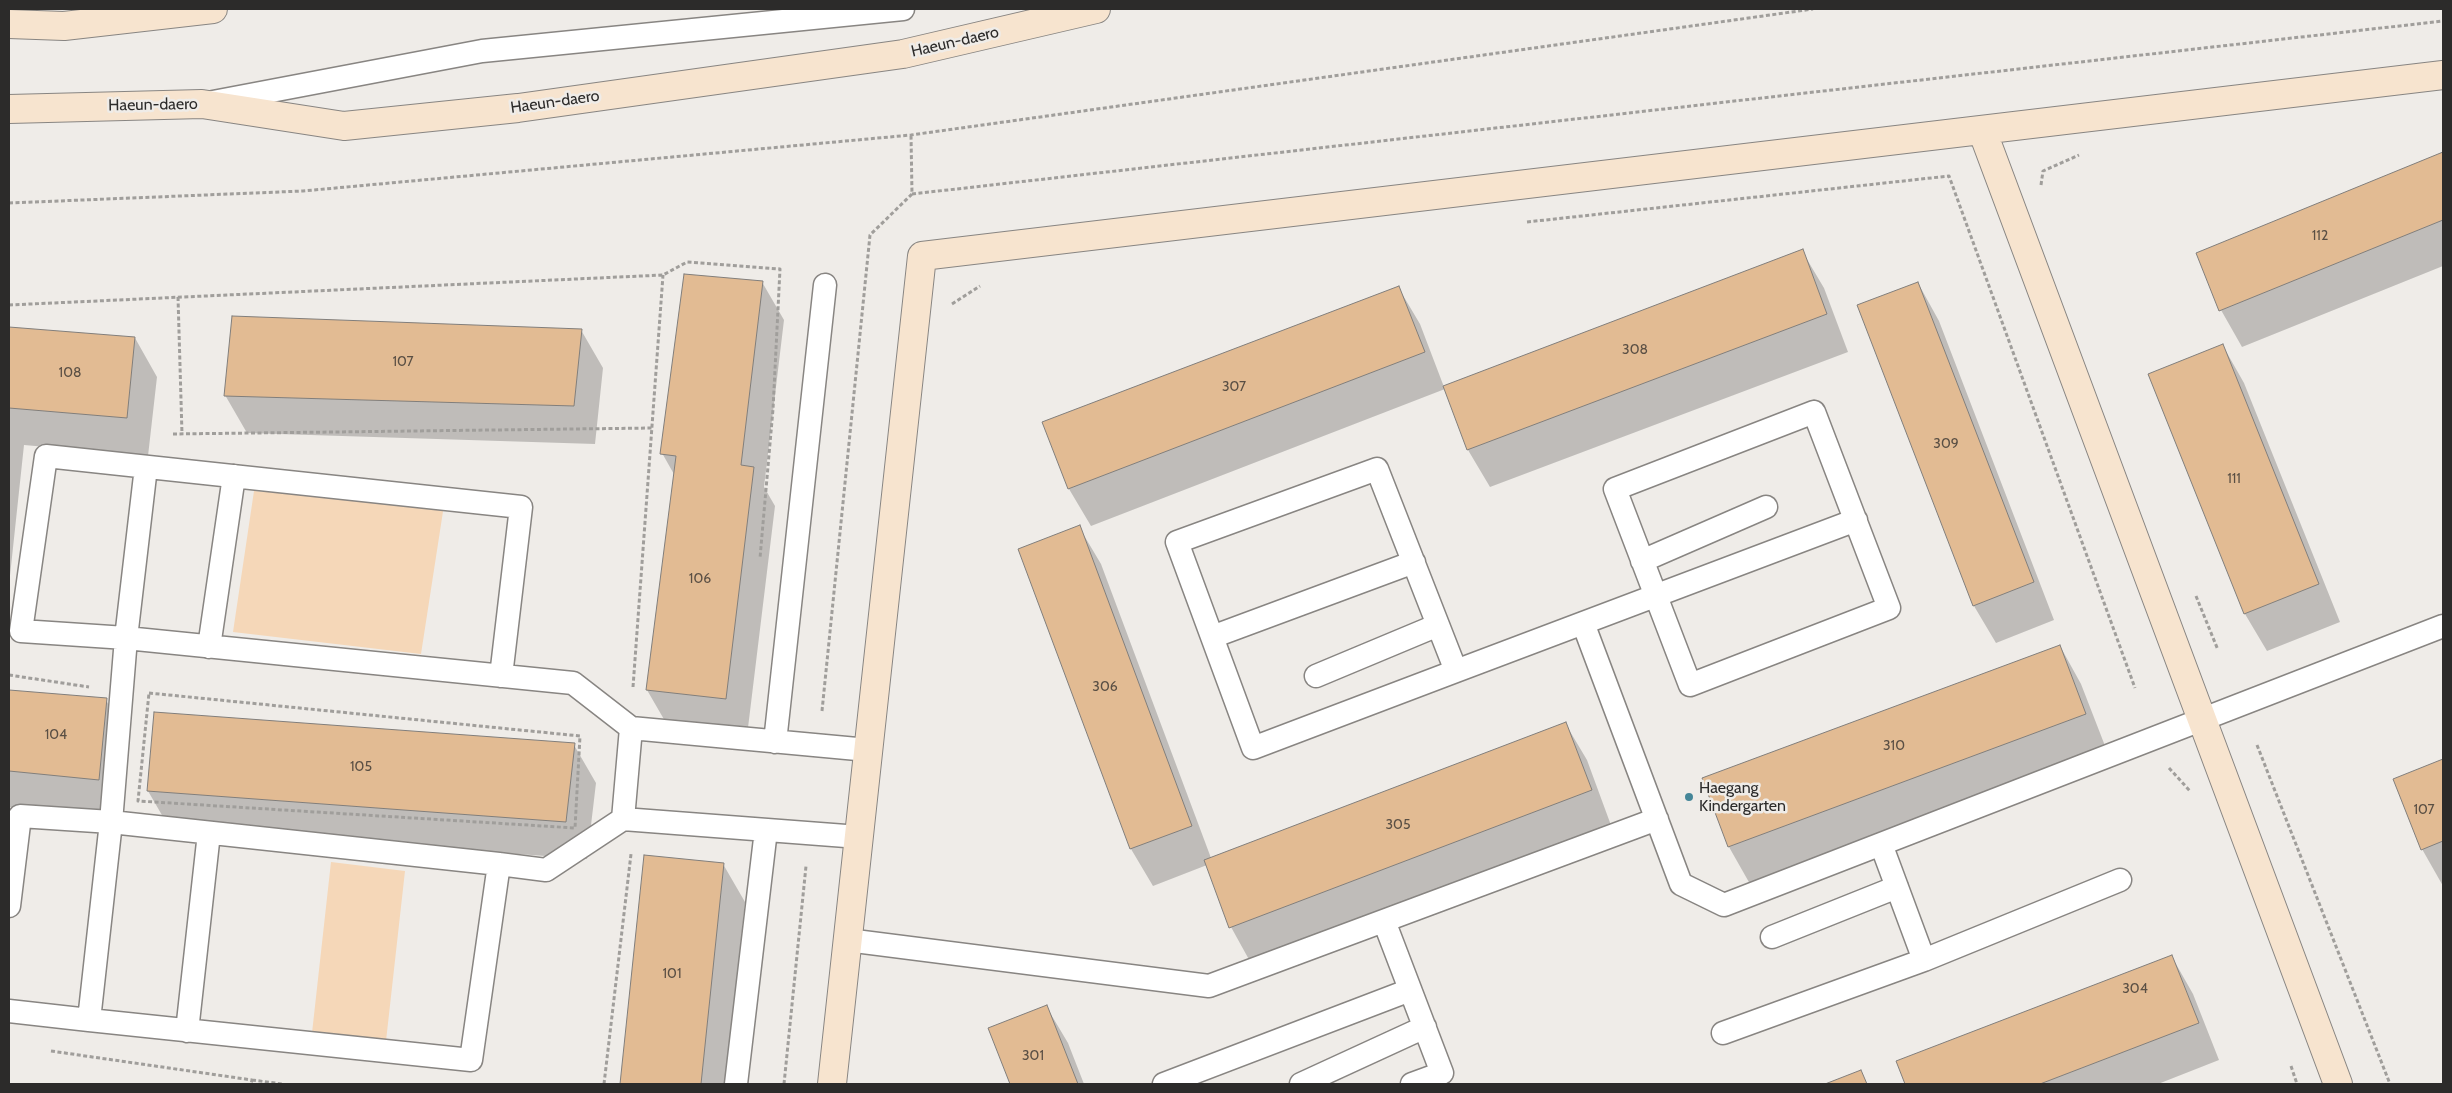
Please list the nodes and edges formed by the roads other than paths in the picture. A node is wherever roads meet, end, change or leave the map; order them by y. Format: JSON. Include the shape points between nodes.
{"nodes":[{"id":1,"x":212,"y":9,"type":"edge"},
{"id":2,"x":902,"y":9,"type":"edge"},
{"id":3,"x":1096,"y":9,"type":"edge"},
{"id":4,"x":9,"y":24,"type":"edge"},
{"id":5,"x":2443,"y":75,"type":"edge"},
{"id":6,"x":202,"y":104,"type":"junction"},
{"id":7,"x":9,"y":109,"type":"edge"},
{"id":8,"x":1982,"y":130,"type":"junction"},
{"id":9,"x":825,"y":285,"type":"dead end"},
{"id":10,"x":146,"y":467,"type":"junction"},
{"id":11,"x":234,"y":476,"type":"junction"},
{"id":12,"x":1766,"y":507,"type":"dead end"},
{"id":13,"x":1856,"y":520,"type":"junction"},
{"id":14,"x":1642,"y":561,"type":"junction"},
{"id":15,"x":1414,"y":562,"type":"junction"},
{"id":16,"x":1656,"y":596,"type":"junction"},
{"id":17,"x":1583,"y":623,"type":"junction"},
{"id":18,"x":1438,"y":625,"type":"junction"},
{"id":19,"x":2443,"y":626,"type":"edge"},
{"id":20,"x":1212,"y":637,"type":"junction"},
{"id":21,"x":126,"y":638,"type":"junction"},
{"id":22,"x":209,"y":647,"type":"junction"},
{"id":23,"x":1456,"y":671,"type":"junction"},
{"id":24,"x":501,"y":676,"type":"junction"},
{"id":25,"x":1316,"y":676,"type":"dead end"},
{"id":26,"x":2202,"y":720,"type":"junction"},
{"id":27,"x":631,"y":728,"type":"junction"},
{"id":28,"x":775,"y":742,"type":"junction"},
{"id":29,"x":868,"y":750,"type":"junction"},
{"id":30,"x":623,"y":819,"type":"junction"},
{"id":31,"x":1657,"y":819,"type":"junction"},
{"id":32,"x":111,"y":822,"type":"junction"},
{"id":33,"x":766,"y":830,"type":"junction"},
{"id":34,"x":209,"y":833,"type":"junction"},
{"id":35,"x":858,"y":837,"type":"junction"},
{"id":36,"x":1881,"y":844,"type":"junction"},
{"id":37,"x":499,"y":864,"type":"junction"},
{"id":38,"x":2120,"y":880,"type":"dead end"},
{"id":39,"x":1897,"y":887,"type":"junction"},
{"id":40,"x":9,"y":906,"type":"edge"},
{"id":41,"x":1384,"y":921,"type":"junction"},
{"id":42,"x":1772,"y":937,"type":"dead end"},
{"id":43,"x":847,"y":940,"type":"junction"},
{"id":44,"x":1924,"y":960,"type":"junction"},
{"id":45,"x":1410,"y":990,"type":"junction"},
{"id":46,"x":9,"y":1011,"type":"edge"},
{"id":47,"x":89,"y":1020,"type":"junction"},
{"id":48,"x":1424,"y":1027,"type":"junction"},
{"id":49,"x":187,"y":1031,"type":"junction"},
{"id":50,"x":1723,"y":1033,"type":"dead end"},
{"id":51,"x":736,"y":1084,"type":"edge"},
{"id":52,"x":832,"y":1084,"type":"edge"},
{"id":53,"x":1164,"y":1084,"type":"edge"},
{"id":54,"x":1301,"y":1084,"type":"edge"},
{"id":55,"x":1412,"y":1084,"type":"edge"},
{"id":56,"x":2338,"y":1084,"type":"edge"}],
"edges":[{"from":1,"to":4,"type":"street","via":[[64,26]]},
{"from":2,"to":6,"type":"lane","via":[[482,51]]},
{"from":3,"to":6,"type":"street","name":"Haeun-daero","via":[[903,54],[499,110],[344,126]]},
{"from":5,"to":8,"type":"street"},
{"from":6,"to":7,"type":"street","name":"Haeun-daero"},
{"from":8,"to":26,"type":"street"},
{"from":8,"to":29,"type":"street","via":[[922,256]]},
{"from":9,"to":28,"type":"lane"},
{"from":10,"to":11,"type":"lane"},
{"from":10,"to":21,"type":"lane"},
{"from":10,"to":21,"type":"lane","via":[[46,456],[21,631]]},
{"from":11,"to":22,"type":"lane"},
{"from":11,"to":24,"type":"lane","via":[[521,507]]},
{"from":12,"to":14,"type":"lane"},
{"from":13,"to":14,"type":"lane","via":[[1814,412],[1615,488]]},
{"from":13,"to":16,"type":"lane"},
{"from":13,"to":16,"type":"lane","via":[[1889,608],[1690,685]]},
{"from":14,"to":16,"type":"lane"},
{"from":15,"to":18,"type":"lane"},
{"from":15,"to":20,"type":"lane"},
{"from":15,"to":20,"type":"lane","via":[[1377,469],[1177,542]]},
{"from":16,"to":17,"type":"lane"},
{"from":17,"to":23,"type":"lane"},
{"from":17,"to":31,"type":"lane"},
{"from":18,"to":23,"type":"lane"},
{"from":18,"to":25,"type":"lane"},
{"from":19,"to":26,"type":"lane"},
{"from":20,"to":23,"type":"lane","via":[[1253,748]]},
{"from":21,"to":22,"type":"lane"},
{"from":21,"to":32,"type":"lane"},
{"from":22,"to":24,"type":"lane"},
{"from":24,"to":27,"type":"lane","via":[[573,683]]},
{"from":26,"to":36,"type":"lane"},
{"from":26,"to":56,"type":"street"},
{"from":27,"to":28,"type":"lane"},
{"from":27,"to":30,"type":"lane"},
{"from":28,"to":29,"type":"lane"},
{"from":29,"to":35,"type":"street"},
{"from":30,"to":33,"type":"lane"},
{"from":30,"to":37,"type":"lane","via":[[546,870]]},
{"from":31,"to":36,"type":"lane","via":[[1682,884],[1724,905]]},
{"from":31,"to":41,"type":"lane"},
{"from":32,"to":34,"type":"lane"},
{"from":32,"to":40,"type":"lane","via":[[20,816]]},
{"from":32,"to":47,"type":"lane"},
{"from":33,"to":35,"type":"lane"},
{"from":33,"to":51,"type":"lane"},
{"from":34,"to":37,"type":"lane"},
{"from":34,"to":49,"type":"lane"},
{"from":35,"to":43,"type":"street"},
{"from":36,"to":39,"type":"lane"},
{"from":37,"to":49,"type":"lane","via":[[471,1060]]},
{"from":38,"to":44,"type":"lane"},
{"from":39,"to":42,"type":"lane"},
{"from":39,"to":44,"type":"lane"},
{"from":41,"to":43,"type":"lane","via":[[1209,986]]},
{"from":41,"to":45,"type":"lane"},
{"from":43,"to":52,"type":"street"},
{"from":44,"to":50,"type":"lane"},
{"from":45,"to":48,"type":"lane"},
{"from":45,"to":53,"type":"lane"},
{"from":46,"to":47,"type":"lane"},
{"from":47,"to":49,"type":"lane"},
{"from":48,"to":54,"type":"lane"},
{"from":48,"to":55,"type":"lane","via":[[1442,1073]]}]}
